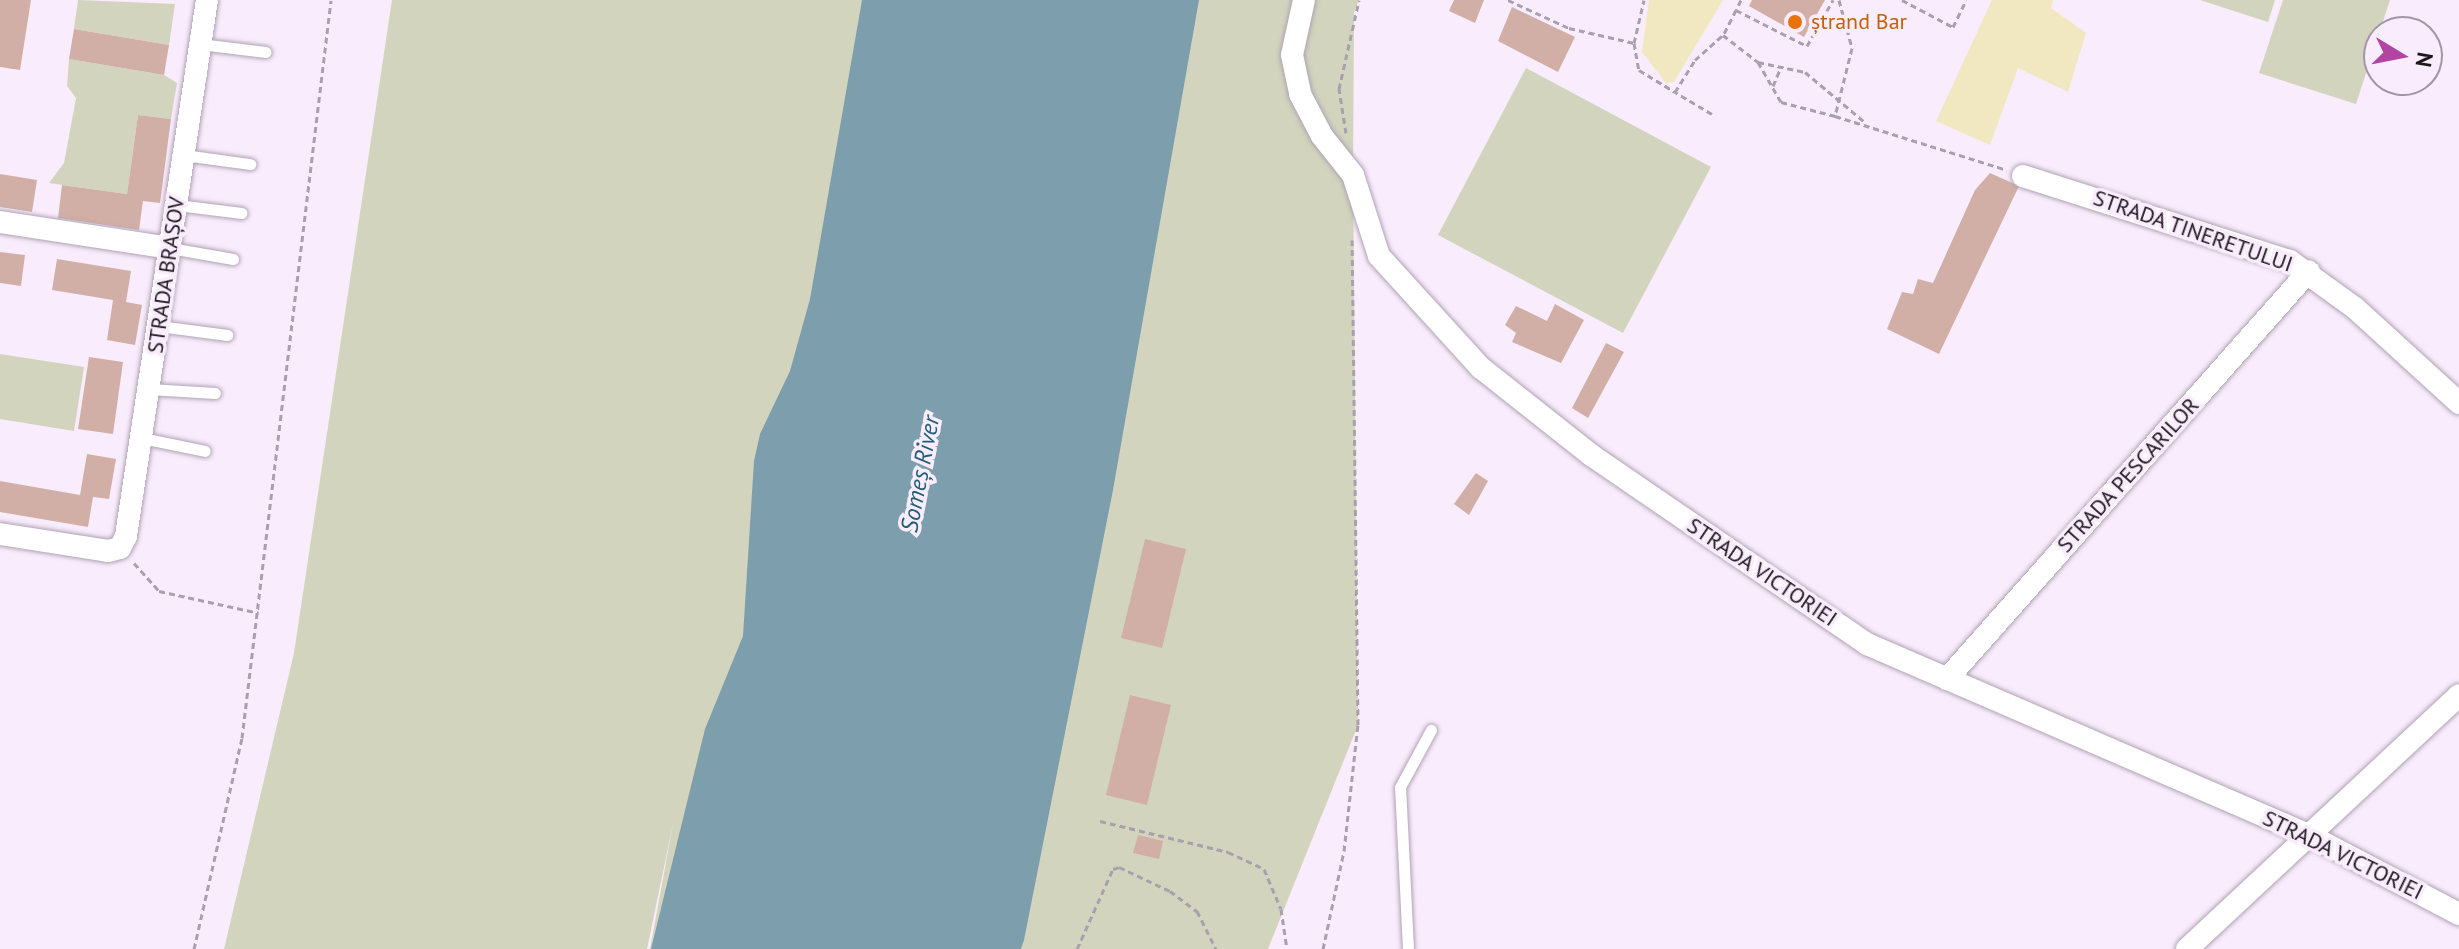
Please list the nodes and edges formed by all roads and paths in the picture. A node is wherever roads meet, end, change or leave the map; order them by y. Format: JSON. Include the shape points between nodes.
{"nodes":[{"id":1,"x":207,"y":0,"type":"edge"},
{"id":2,"x":331,"y":0,"type":"edge"},
{"id":3,"x":1304,"y":0,"type":"edge"},
{"id":4,"x":1359,"y":0,"type":"edge"},
{"id":5,"x":1508,"y":0,"type":"edge"},
{"id":6,"x":1644,"y":0,"type":"edge"},
{"id":7,"x":1741,"y":0,"type":"edge"},
{"id":8,"x":1833,"y":0,"type":"edge"},
{"id":9,"x":1839,"y":0,"type":"edge"},
{"id":10,"x":1902,"y":0,"type":"edge"},
{"id":11,"x":1966,"y":0,"type":"edge"},
{"id":12,"x":1736,"y":10,"type":"junction"},
{"id":13,"x":1723,"y":35,"type":"junction"},
{"id":14,"x":1634,"y":43,"type":"junction"},
{"id":15,"x":200,"y":44,"type":"junction"},
{"id":16,"x":266,"y":52,"type":"dead end"},
{"id":17,"x":1758,"y":62,"type":"junction"},
{"id":18,"x":1781,"y":67,"type":"junction"},
{"id":19,"x":1773,"y":88,"type":"junction"},
{"id":20,"x":1675,"y":92,"type":"junction"},
{"id":21,"x":1840,"y":97,"type":"junction"},
{"id":22,"x":1712,"y":114,"type":"dead end"},
{"id":23,"x":1835,"y":116,"type":"junction"},
{"id":24,"x":1868,"y":125,"type":"junction"},
{"id":25,"x":184,"y":155,"type":"junction"},
{"id":26,"x":250,"y":164,"type":"dead end"},
{"id":27,"x":1353,"y":175,"type":"junction"},
{"id":28,"x":2023,"y":176,"type":"joint"},
{"id":29,"x":177,"y":205,"type":"junction"},
{"id":30,"x":242,"y":213,"type":"dead end"},
{"id":31,"x":0,"y":222,"type":"edge"},
{"id":32,"x":1352,"y":236,"type":"dead end"},
{"id":33,"x":170,"y":248,"type":"junction"},
{"id":34,"x":233,"y":259,"type":"dead end"},
{"id":35,"x":2309,"y":271,"type":"junction"},
{"id":36,"x":159,"y":326,"type":"junction"},
{"id":37,"x":227,"y":335,"type":"dead end"},
{"id":38,"x":149,"y":389,"type":"junction"},
{"id":39,"x":215,"y":393,"type":"dead end"},
{"id":40,"x":2459,"y":403,"type":"edge"},
{"id":41,"x":142,"y":438,"type":"junction"},
{"id":42,"x":205,"y":451,"type":"dead end"},
{"id":43,"x":0,"y":534,"type":"edge"},
{"id":44,"x":120,"y":548,"type":"junction"},
{"id":45,"x":259,"y":613,"type":"junction"},
{"id":46,"x":1947,"y":679,"type":"junction"},
{"id":47,"x":2459,"y":695,"type":"edge"},
{"id":48,"x":1431,"y":730,"type":"dead end"},
{"id":49,"x":1100,"y":821,"type":"dead end"},
{"id":50,"x":2307,"y":834,"type":"junction"},
{"id":51,"x":2459,"y":914,"type":"edge"},
{"id":52,"x":194,"y":949,"type":"edge"},
{"id":53,"x":1077,"y":949,"type":"edge"},
{"id":54,"x":1216,"y":949,"type":"edge"},
{"id":55,"x":1287,"y":949,"type":"edge"},
{"id":56,"x":1323,"y":949,"type":"edge"},
{"id":57,"x":1408,"y":949,"type":"edge"},
{"id":58,"x":2187,"y":949,"type":"edge"}],
"edges":[{"from":1,"to":15,"type":"street","name":"STRADA BRAȘOV"},
{"from":2,"to":45,"type":"path"},
{"from":3,"to":27,"type":"street","name":"STRADA VICTORIEI","via":[[1292,55],[1300,94],[1322,136]]},
{"from":4,"to":27,"type":"path","via":[[1339,89]]},
{"from":5,"to":14,"type":"path","via":[[1569,28]]},
{"from":6,"to":14,"type":"path"},
{"from":7,"to":12,"type":"path"},
{"from":8,"to":12,"type":"path","via":[[1807,46]]},
{"from":9,"to":21,"type":"path","via":[[1852,48]]},
{"from":10,"to":11,"type":"path","via":[[1953,27]]},
{"from":12,"to":13,"type":"path"},
{"from":13,"to":17,"type":"path"},
{"from":13,"to":20,"type":"path","via":[[1695,60]]},
{"from":14,"to":20,"type":"path","via":[[1639,70]]},
{"from":15,"to":16,"type":"lane"},
{"from":15,"to":25,"type":"street","name":"STRADA BRAȘOV"},
{"from":17,"to":18,"type":"path"},
{"from":17,"to":19,"type":"path"},
{"from":18,"to":19,"type":"path"},
{"from":18,"to":21,"type":"path","via":[[1805,72]]},
{"from":19,"to":23,"type":"path","via":[[1781,102]]},
{"from":20,"to":22,"type":"path"},
{"from":21,"to":23,"type":"path"},
{"from":21,"to":24,"type":"path"},
{"from":23,"to":24,"type":"path"},
{"from":24,"to":28,"type":"path"},
{"from":25,"to":26,"type":"lane"},
{"from":25,"to":29,"type":"street","name":"STRADA BRAȘOV"},
{"from":27,"to":46,"type":"street","name":"STRADA VICTORIEI","via":[[1379,256],[1481,368],[1591,455],[1867,644]]},
{"from":28,"to":35,"type":"street","name":"STRADA TINERETULUI","via":[[2262,249]]},
{"from":29,"to":30,"type":"lane"},
{"from":29,"to":33,"type":"street","name":"STRADA BRAȘOV"},
{"from":31,"to":33,"type":"street"},
{"from":32,"to":56,"type":"path","via":[[1358,725],[1344,851]]},
{"from":33,"to":34,"type":"lane"},
{"from":33,"to":36,"type":"street","name":"STRADA BRAȘOV"},
{"from":35,"to":40,"type":"street","name":"STRADA TINERETULUI"},
{"from":35,"to":46,"type":"street","name":"STRADA PESCARILOR"},
{"from":36,"to":37,"type":"lane"},
{"from":36,"to":38,"type":"street","name":"STRADA BRAȘOV"},
{"from":38,"to":39,"type":"lane"},
{"from":38,"to":41,"type":"street","name":"STRADA BRAȘOV"},
{"from":41,"to":42,"type":"lane"},
{"from":41,"to":44,"type":"street","name":"STRADA BRAȘOV"},
{"from":43,"to":44,"type":"street","via":[[108,551]]},
{"from":44,"to":45,"type":"path","via":[[159,591]]},
{"from":45,"to":52,"type":"path","via":[[242,738]]},
{"from":46,"to":50,"type":"street","name":"STRADA VICTORIEI"},
{"from":47,"to":50,"type":"street"},
{"from":48,"to":57,"type":"lane","via":[[1400,787]]},
{"from":49,"to":55,"type":"path","via":[[1228,852],[1264,869],[1281,909]]},
{"from":50,"to":51,"type":"street","name":"STRADA VICTORIEI"},
{"from":50,"to":58,"type":"street"},
{"from":53,"to":54,"type":"path","via":[[1113,869],[1119,867],[1170,891],[1197,911]]}]}
